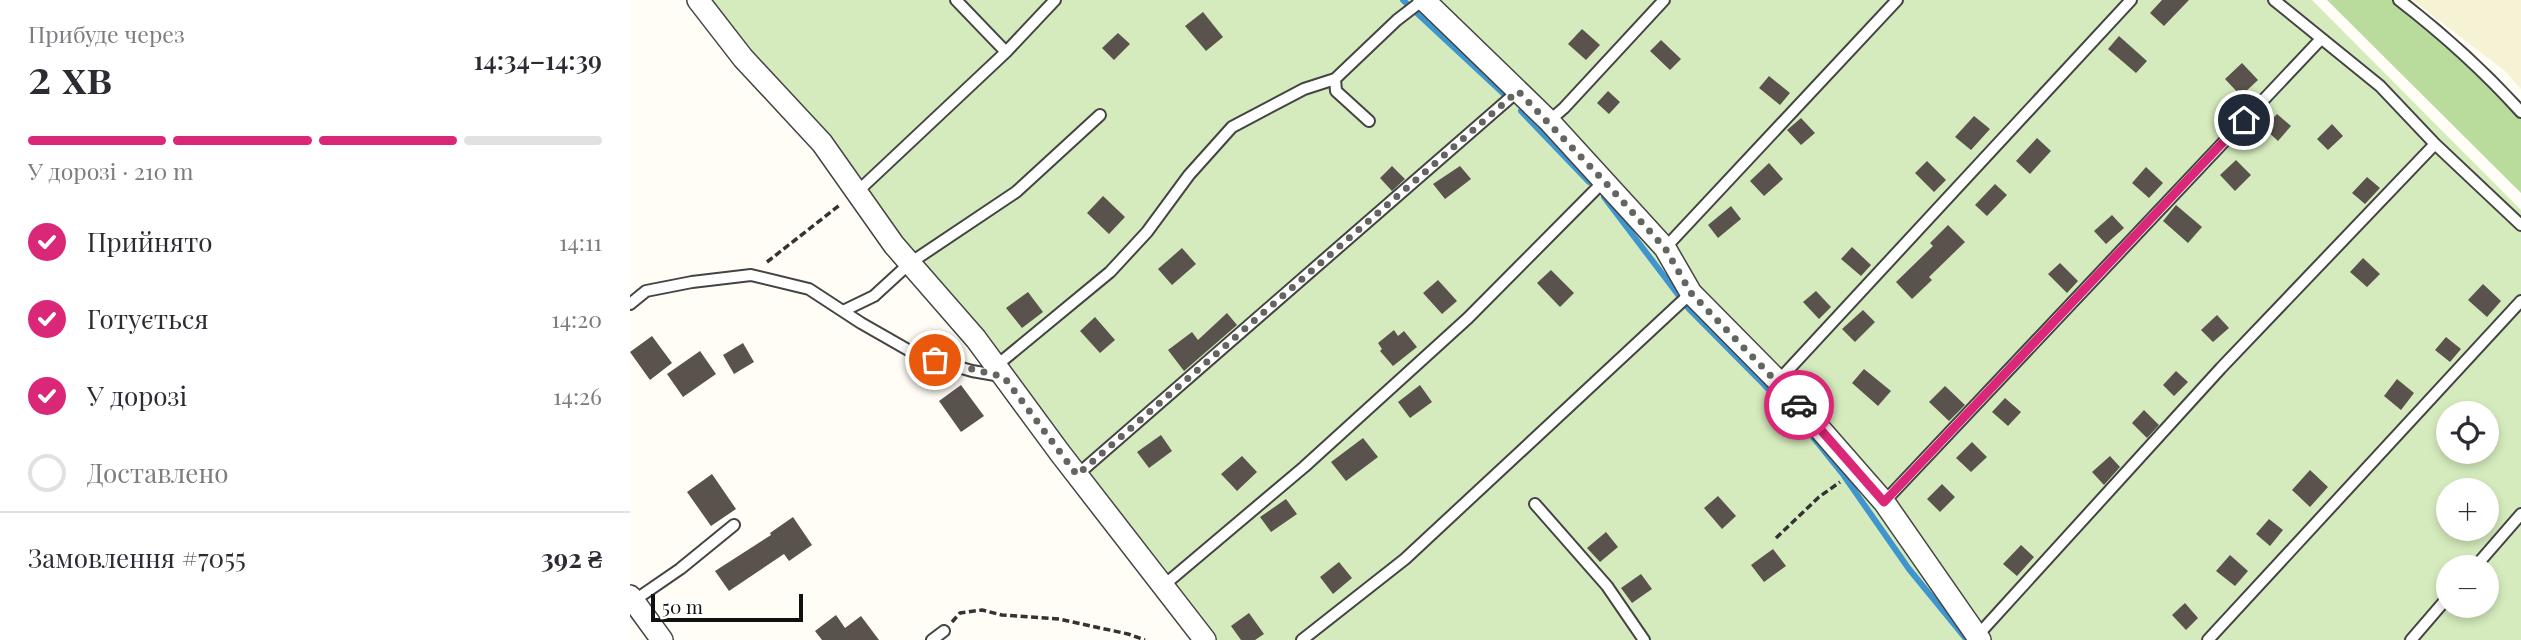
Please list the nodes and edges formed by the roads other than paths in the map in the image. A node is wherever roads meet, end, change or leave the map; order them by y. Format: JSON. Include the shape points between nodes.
{"nodes":[{"id":1,"x":698,"y":0,"type":"edge"},
{"id":2,"x":956,"y":0,"type":"edge"},
{"id":3,"x":1055,"y":0,"type":"edge"},
{"id":4,"x":1664,"y":0,"type":"edge"},
{"id":5,"x":1897,"y":0,"type":"edge"},
{"id":6,"x":2131,"y":0,"type":"edge"},
{"id":7,"x":2274,"y":0,"type":"edge"},
{"id":8,"x":2399,"y":0,"type":"edge"},
{"id":9,"x":1422,"y":1,"type":"edge"},
{"id":10,"x":2320,"y":40,"type":"junction"},
{"id":11,"x":1006,"y":52,"type":"junction"},
{"id":12,"x":1335,"y":79,"type":"junction"},
{"id":13,"x":1518,"y":91,"type":"junction"},
{"id":14,"x":2521,"y":112,"type":"edge"},
{"id":15,"x":1100,"y":115,"type":"dead end"},
{"id":16,"x":1369,"y":121,"type":"dead end"},
{"id":17,"x":1549,"y":121,"type":"junction"},
{"id":18,"x":2435,"y":144,"type":"junction"},
{"id":19,"x":1604,"y":181,"type":"junction"},
{"id":20,"x":857,"y":192,"type":"junction"},
{"id":21,"x":2521,"y":225,"type":"edge"},
{"id":22,"x":1665,"y":248,"type":"junction"},
{"id":23,"x":910,"y":263,"type":"junction"},
{"id":24,"x":1685,"y":298,"type":"junction"},
{"id":25,"x":2521,"y":301,"type":"edge"},
{"id":26,"x":630,"y":303,"type":"edge"},
{"id":27,"x":843,"y":311,"type":"junction"},
{"id":28,"x":1000,"y":372,"type":"junction"},
{"id":29,"x":1778,"y":381,"type":"junction"},
{"id":30,"x":1077,"y":475,"type":"junction"},
{"id":31,"x":1884,"y":502,"type":"junction"},
{"id":32,"x":1535,"y":504,"type":"dead end"},
{"id":33,"x":2521,"y":514,"type":"edge"},
{"id":34,"x":734,"y":525,"type":"dead end"},
{"id":35,"x":2485,"y":555,"type":"edge"},
{"id":36,"x":1163,"y":586,"type":"junction"},
{"id":37,"x":631,"y":600,"type":"edge"},
{"id":38,"x":2436,"y":611,"type":"edge"},
{"id":39,"x":944,"y":631,"type":"road end"},
{"id":40,"x":1979,"y":638,"type":"edge"},
{"id":41,"x":662,"y":640,"type":"edge"},
{"id":42,"x":932,"y":640,"type":"edge"},
{"id":43,"x":1205,"y":640,"type":"edge"},
{"id":44,"x":1301,"y":640,"type":"edge"},
{"id":45,"x":1644,"y":640,"type":"edge"},
{"id":46,"x":2208,"y":640,"type":"edge"},
{"id":47,"x":2411,"y":640,"type":"edge"}],
"edges":[{"from":1,"to":20,"type":"street","via":[[743,58],[822,143]]},
{"from":2,"to":11,"type":"lane"},
{"from":3,"to":11,"type":"lane"},
{"from":4,"to":17,"type":"lane"},
{"from":5,"to":22,"type":"lane"},
{"from":6,"to":29,"type":"lane"},
{"from":7,"to":10,"type":"lane"},
{"from":8,"to":14,"type":"lane","via":[[2437,29]]},
{"from":9,"to":12,"type":"lane"},
{"from":9,"to":13,"type":"street"},
{"from":10,"to":18,"type":"lane","via":[[2380,86]]},
{"from":10,"to":31,"type":"lane"},
{"from":11,"to":20,"type":"lane"},
{"from":12,"to":16,"type":"lane","via":[[1336,91]]},
{"from":12,"to":28,"type":"lane","via":[[1304,89],[1232,127],[1111,272]]},
{"from":13,"to":17,"type":"street"},
{"from":13,"to":30,"type":"lane"},
{"from":15,"to":23,"type":"lane","via":[[1016,192]]},
{"from":17,"to":19,"type":"street"},
{"from":18,"to":21,"type":"lane"},
{"from":18,"to":40,"type":"lane","via":[[2221,368]]},
{"from":19,"to":22,"type":"street"},
{"from":19,"to":36,"type":"lane","via":[[1468,318],[1304,467]]},
{"from":20,"to":23,"type":"street"},
{"from":22,"to":24,"type":"street"},
{"from":23,"to":27,"type":"lane","via":[[874,296]]},
{"from":23,"to":28,"type":"street"},
{"from":24,"to":29,"type":"street"},
{"from":24,"to":44,"type":"lane","via":[[1405,559]]},
{"from":25,"to":46,"type":"lane"},
{"from":26,"to":27,"type":"lane","via":[[646,291],[751,275],[809,289]]},
{"from":27,"to":28,"type":"lane","via":[[917,355],[972,371]]},
{"from":28,"to":30,"type":"street"},
{"from":29,"to":31,"type":"street"},
{"from":30,"to":36,"type":"street"},
{"from":31,"to":40,"type":"street"},
{"from":32,"to":45,"type":"lane","via":[[1607,586]]},
{"from":33,"to":35,"type":"lane"},
{"from":34,"to":37,"type":"lane","via":[[680,569]]},
{"from":36,"to":43,"type":"street"},
{"from":37,"to":41,"type":"street"},
{"from":38,"to":47,"type":"lane"},
{"from":39,"to":42,"type":"lane"}]}
